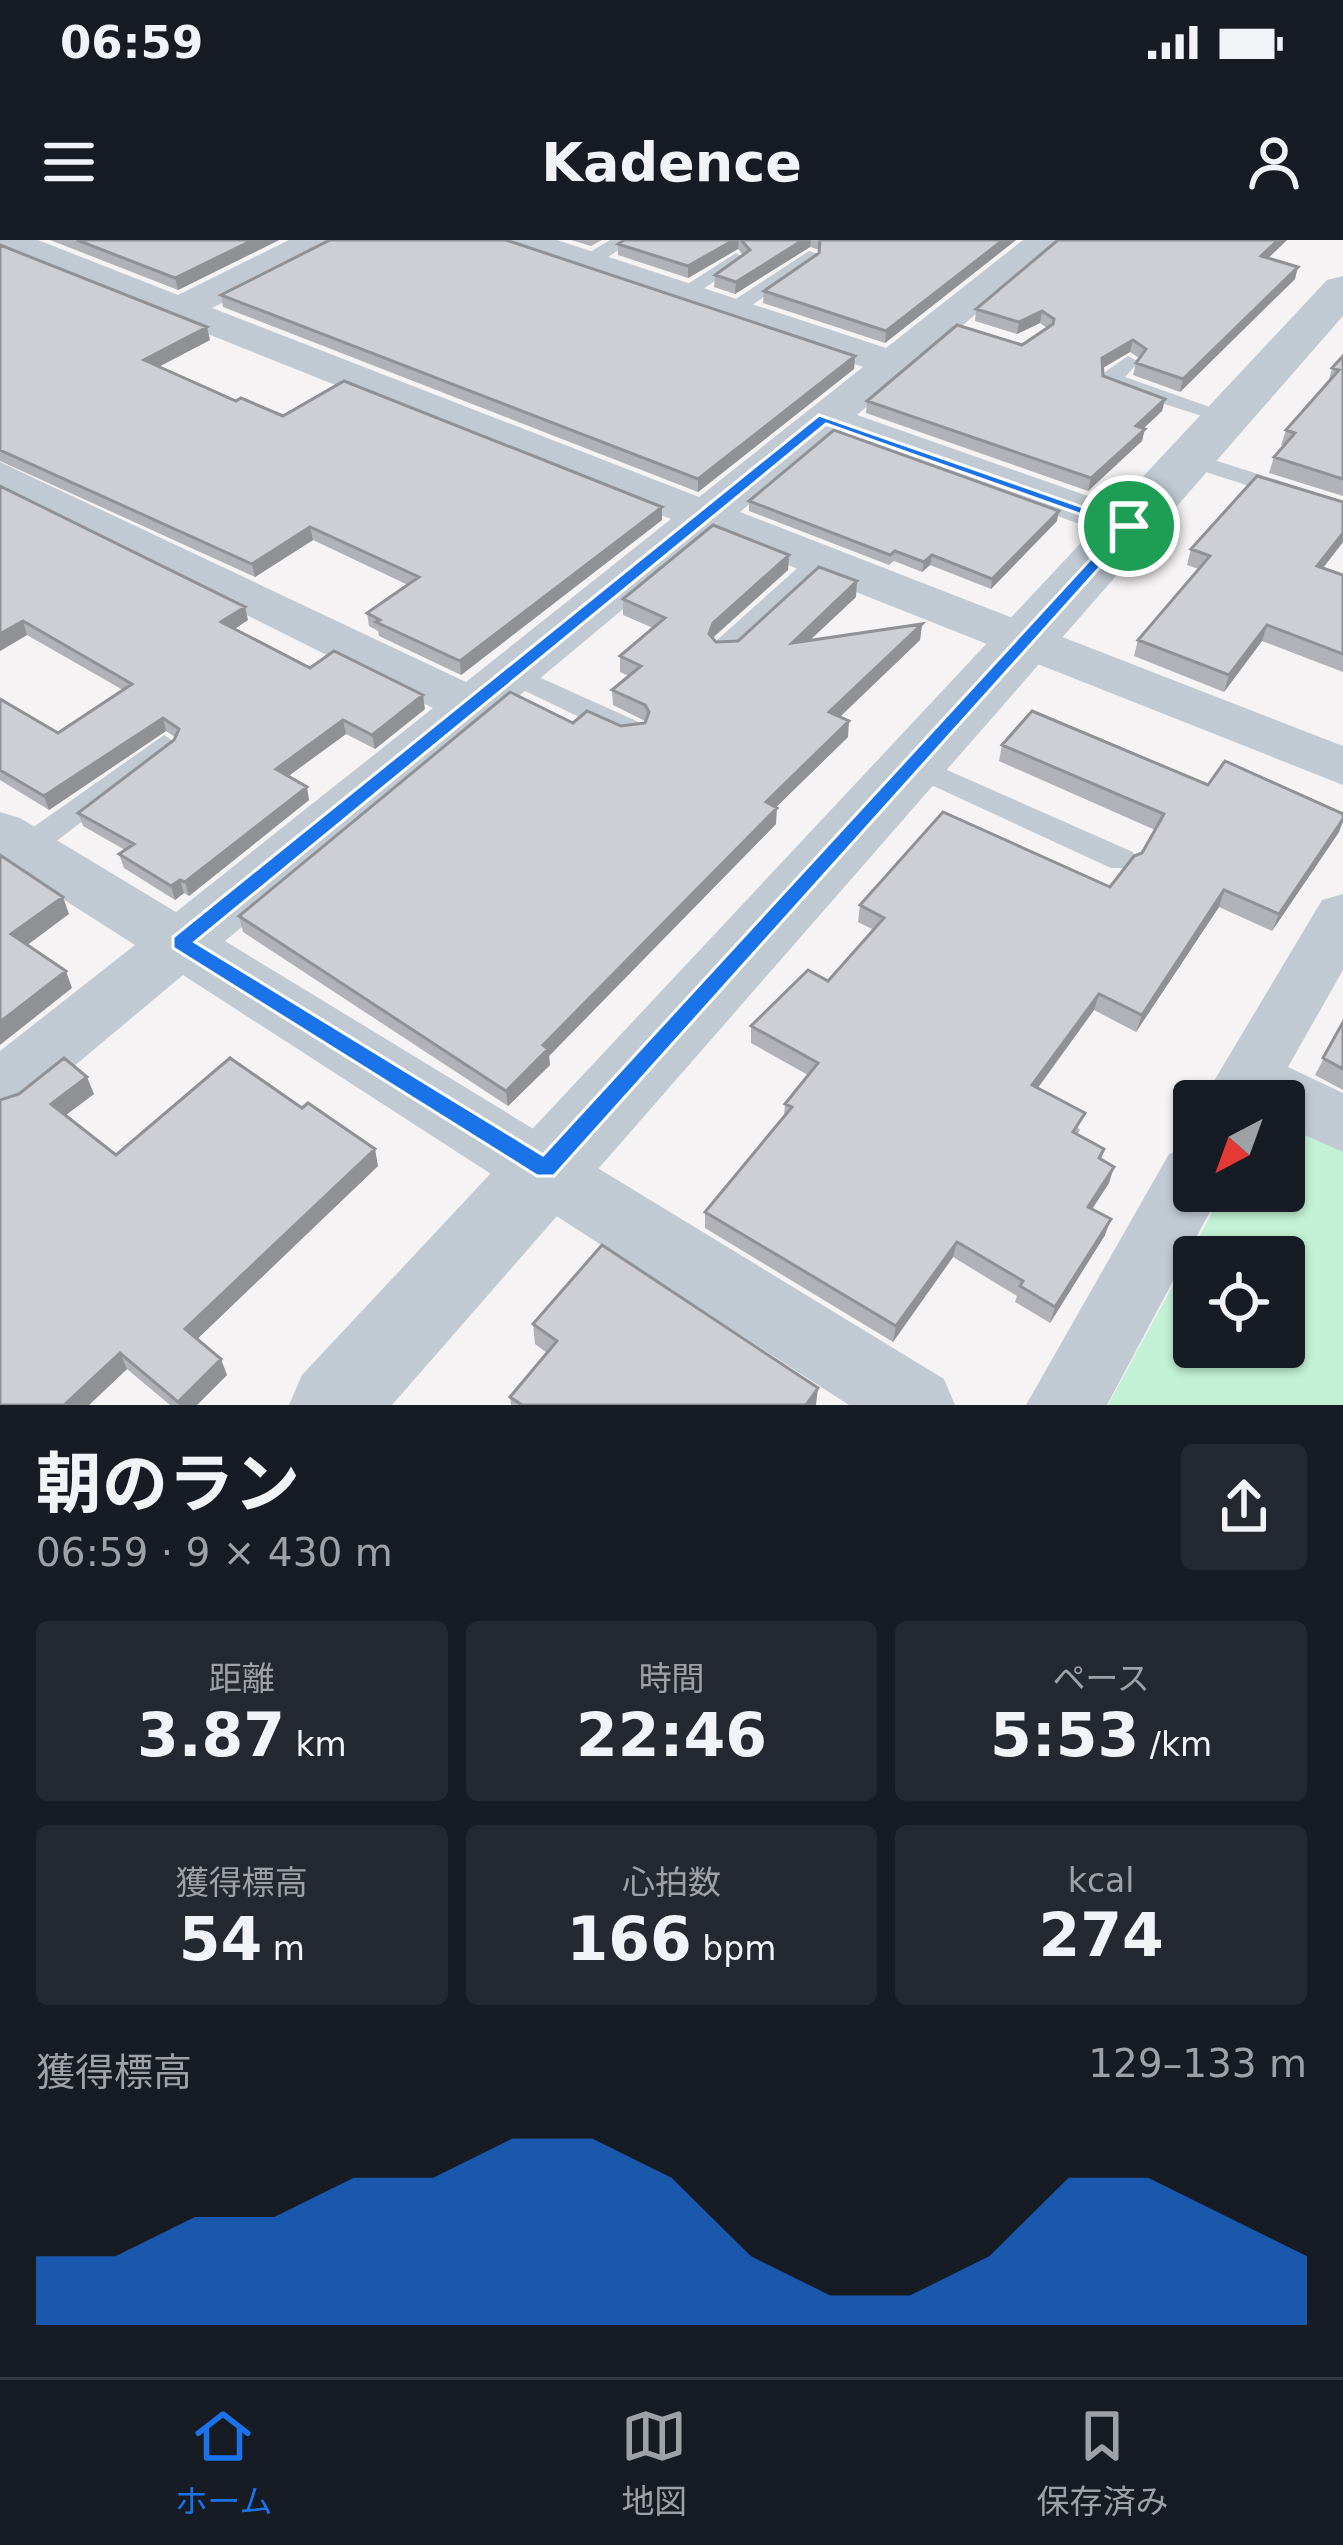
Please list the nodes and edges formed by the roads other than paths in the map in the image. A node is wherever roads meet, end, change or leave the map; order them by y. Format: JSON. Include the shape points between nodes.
{"nodes":[{"id":1,"x":317,"y":240,"type":"edge"},
{"id":2,"x":624,"y":240,"type":"edge"},
{"id":3,"x":527,"y":241,"type":"edge"},
{"id":4,"x":1041,"y":241,"type":"edge"},
{"id":5,"x":26,"y":250,"type":"edge"},
{"id":6,"x":809,"y":256,"type":"edge"},
{"id":7,"x":736,"y":259,"type":"edge"},
{"id":8,"x":587,"y":262,"type":"junction"},
{"id":9,"x":682,"y":294,"type":"junction"},
{"id":10,"x":1338,"y":301,"type":"edge"},
{"id":11,"x":179,"y":309,"type":"junction"},
{"id":12,"x":732,"y":310,"type":"junction"},
{"id":13,"x":1128,"y":362,"type":"edge"},
{"id":14,"x":891,"y":363,"type":"junction"},
{"id":15,"x":824,"y":418,"type":"junction"},
{"id":16,"x":1208,"y":438,"type":"junction"},
{"id":17,"x":0,"y":475,"type":"edge"},
{"id":18,"x":1343,"y":509,"type":"edge"},
{"id":19,"x":704,"y":516,"type":"junction"},
{"id":20,"x":1129,"y":526,"type":"junction"},
{"id":21,"x":820,"y":561,"type":"junction"},
{"id":22,"x":1025,"y":641,"type":"junction"},
{"id":23,"x":725,"y":647,"type":"edge"},
{"id":24,"x":512,"y":674,"type":"junction"},
{"id":25,"x":472,"y":706,"type":"junction"},
{"id":26,"x":631,"y":730,"type":"edge"},
{"id":27,"x":164,"y":744,"type":"edge"},
{"id":28,"x":913,"y":765,"type":"junction"},
{"id":29,"x":1343,"y":767,"type":"edge"},
{"id":30,"x":13,"y":840,"type":"edge"},
{"id":31,"x":1123,"y":860,"type":"dead end"},
{"id":32,"x":1343,"y":916,"type":"edge"},
{"id":33,"x":180,"y":942,"type":"junction"},
{"id":34,"x":1247,"y":1080,"type":"edge"},
{"id":35,"x":0,"y":1089,"type":"edge"},
{"id":36,"x":1305,"y":1111,"type":"edge"},
{"id":37,"x":1343,"y":1124,"type":"edge"},
{"id":38,"x":545,"y":1169,"type":"junction"},
{"id":39,"x":1173,"y":1212,"type":"edge"},
{"id":40,"x":334,"y":1405,"type":"edge"},
{"id":41,"x":916,"y":1405,"type":"edge"},
{"id":42,"x":1065,"y":1405,"type":"edge"}],
"edges":[{"from":1,"to":11,"type":"street"},
{"from":2,"to":8,"type":"lane"},
{"from":3,"to":8,"type":"street"},
{"from":4,"to":14,"type":"street","via":[[953,325]]},
{"from":5,"to":11,"type":"street"},
{"from":6,"to":12,"type":"lane"},
{"from":7,"to":9,"type":"lane"},
{"from":8,"to":9,"type":"street"},
{"from":9,"to":12,"type":"street"},
{"from":10,"to":16,"type":"street"},
{"from":11,"to":19,"type":"street"},
{"from":12,"to":14,"type":"street"},
{"from":13,"to":16,"type":"lane","via":[[1110,379]]},
{"from":14,"to":15,"type":"street"},
{"from":15,"to":19,"type":"street"},
{"from":15,"to":20,"type":"street"},
{"from":16,"to":18,"type":"lane"},
{"from":16,"to":20,"type":"street"},
{"from":17,"to":25,"type":"street"},
{"from":19,"to":21,"type":"street"},
{"from":19,"to":24,"type":"street"},
{"from":20,"to":22,"type":"street"},
{"from":21,"to":22,"type":"street"},
{"from":21,"to":23,"type":"lane"},
{"from":22,"to":28,"type":"street"},
{"from":22,"to":29,"type":"street"},
{"from":24,"to":25,"type":"street"},
{"from":24,"to":26,"type":"lane"},
{"from":25,"to":33,"type":"street"},
{"from":27,"to":30,"type":"lane"},
{"from":28,"to":31,"type":"lane"},
{"from":28,"to":38,"type":"street"},
{"from":30,"to":33,"type":"street"},
{"from":32,"to":34,"type":"street"},
{"from":33,"to":35,"type":"street"},
{"from":33,"to":38,"type":"street"},
{"from":36,"to":37,"type":"street"},
{"from":38,"to":40,"type":"street"},
{"from":38,"to":41,"type":"street"},
{"from":39,"to":42,"type":"street"}]}
